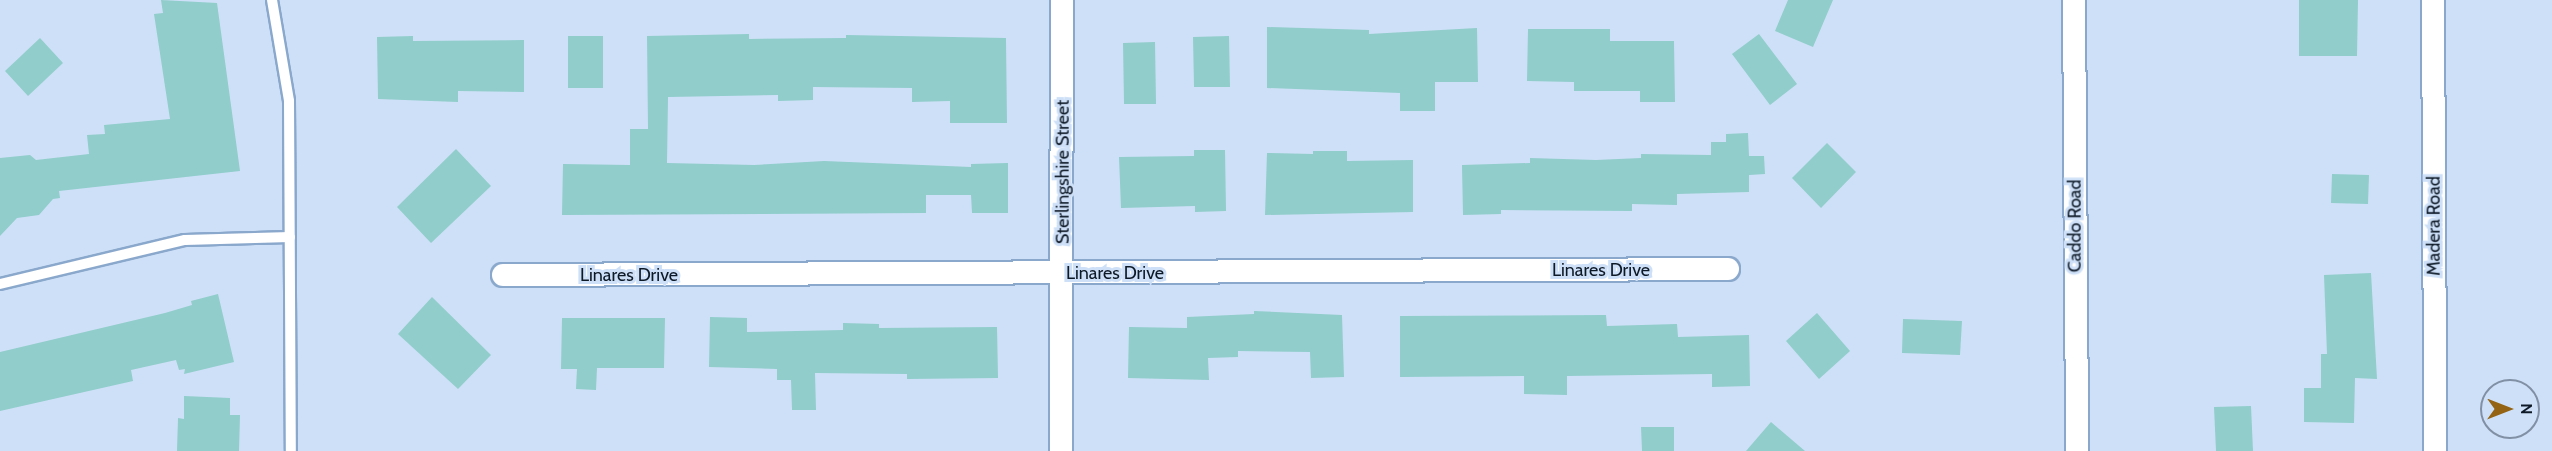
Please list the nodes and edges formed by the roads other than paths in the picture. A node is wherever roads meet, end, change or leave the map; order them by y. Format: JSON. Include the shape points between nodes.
{"nodes":[{"id":1,"x":272,"y":0,"type":"edge"},
{"id":2,"x":1062,"y":0,"type":"edge"},
{"id":3,"x":2074,"y":0,"type":"edge"},
{"id":4,"x":2433,"y":0,"type":"edge"},
{"id":5,"x":290,"y":237,"type":"junction"},
{"id":6,"x":1728,"y":269,"type":"dead end"},
{"id":7,"x":1063,"y":273,"type":"junction"},
{"id":8,"x":503,"y":275,"type":"dead end"},
{"id":9,"x":0,"y":284,"type":"edge"},
{"id":10,"x":291,"y":451,"type":"edge"},
{"id":11,"x":1061,"y":451,"type":"edge"},
{"id":12,"x":2077,"y":451,"type":"edge"},
{"id":13,"x":2435,"y":451,"type":"edge"}],
"edges":[{"from":1,"to":5,"type":"lane","via":[[289,101]]},
{"from":2,"to":7,"type":"street","name":"Sterlingshire Street"},
{"from":3,"to":12,"type":"street","name":"Caddo Road"},
{"from":4,"to":13,"type":"street","name":"Madera Road"},
{"from":5,"to":9,"type":"lane","via":[[185,240]]},
{"from":5,"to":10,"type":"lane"},
{"from":6,"to":7,"type":"street","name":"Linares Drive"},
{"from":7,"to":8,"type":"street","name":"Linares Drive"},
{"from":7,"to":11,"type":"street","name":"Sterlingshire Street"}]}
